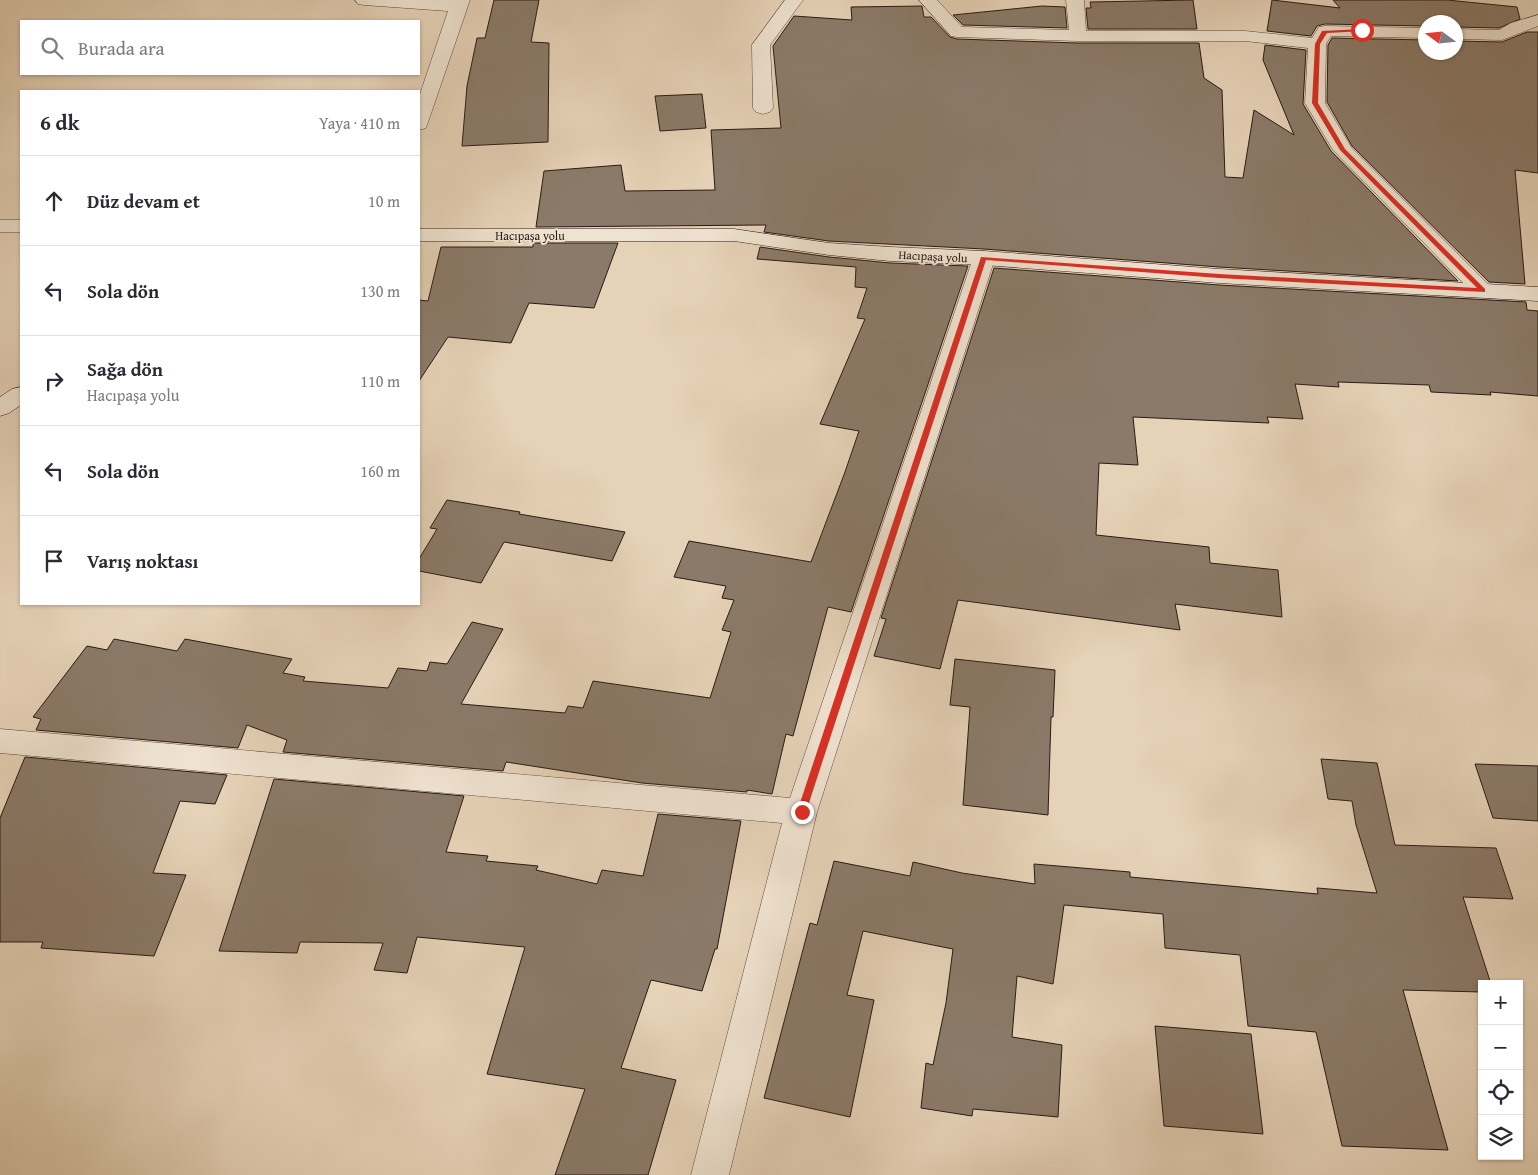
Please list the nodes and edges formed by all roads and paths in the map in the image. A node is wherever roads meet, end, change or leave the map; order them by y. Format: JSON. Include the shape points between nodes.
{"nodes":[{"id":1,"x":364,"y":0,"type":"edge"},
{"id":2,"x":794,"y":0,"type":"edge"},
{"id":3,"x":928,"y":0,"type":"edge"},
{"id":4,"x":1074,"y":0,"type":"edge"},
{"id":5,"x":1535,"y":0,"type":"edge"},
{"id":6,"x":460,"y":4,"type":"edge"},
{"id":7,"x":1538,"y":20,"type":"edge"},
{"id":8,"x":1418,"y":33,"type":"edge"},
{"id":9,"x":1463,"y":34,"type":"edge"},
{"id":10,"x":1078,"y":36,"type":"junction"},
{"id":11,"x":1318,"y":44,"type":"junction"},
{"id":12,"x":763,"y":108,"type":"dead end"},
{"id":13,"x":420,"y":121,"type":"edge"},
{"id":14,"x":0,"y":226,"type":"edge"},
{"id":15,"x":20,"y":226,"type":"edge"},
{"id":16,"x":420,"y":234,"type":"edge"},
{"id":17,"x":984,"y":258,"type":"junction"},
{"id":18,"x":1483,"y":290,"type":"junction"},
{"id":19,"x":1538,"y":294,"type":"edge"},
{"id":20,"x":20,"y":395,"type":"edge"},
{"id":21,"x":0,"y":408,"type":"edge"},
{"id":22,"x":0,"y":741,"type":"edge"},
{"id":23,"x":802,"y":812,"type":"junction"},
{"id":24,"x":710,"y":1175,"type":"edge"}],
"edges":[{"from":1,"to":6,"type":"street"},
{"from":2,"to":12,"type":"street","via":[[761,45]]},
{"from":3,"to":10,"type":"street","via":[[957,32]]},
{"from":4,"to":10,"type":"street"},
{"from":5,"to":7,"type":"street"},
{"from":6,"to":13,"type":"street"},
{"from":7,"to":9,"type":"street","via":[[1502,36]]},
{"from":8,"to":11,"type":"street","via":[[1325,31]]},
{"from":10,"to":11,"type":"street","via":[[1245,36]]},
{"from":11,"to":18,"type":"street","via":[[1315,103],[1343,150]]},
{"from":14,"to":15,"type":"street"},
{"from":16,"to":17,"type":"street","name":"Hacıpaşa yolu","via":[[734,235],[829,249]]},
{"from":17,"to":18,"type":"street","name":"Hacıpaşa yolu","via":[[1219,276]]},
{"from":17,"to":23,"type":"street"},
{"from":18,"to":19,"type":"street","name":"Hacıpaşa yolu"},
{"from":20,"to":21,"type":"street"},
{"from":22,"to":23,"type":"street"},
{"from":23,"to":24,"type":"street"}]}
